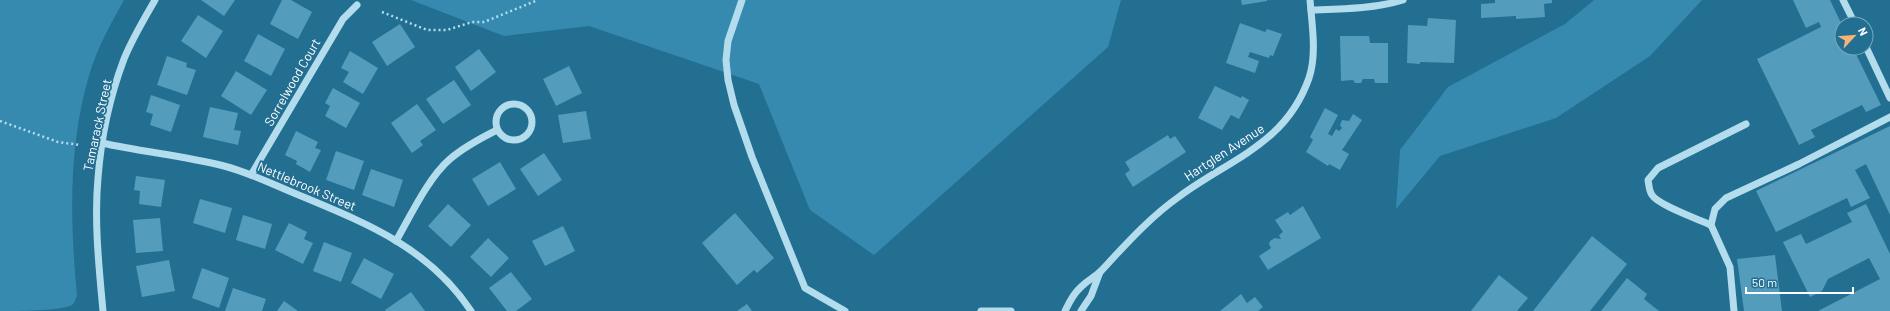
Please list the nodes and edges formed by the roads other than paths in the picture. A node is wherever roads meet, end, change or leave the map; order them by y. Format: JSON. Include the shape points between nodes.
{"nodes":[{"id":1,"x":155,"y":0,"type":"edge"},
{"id":2,"x":742,"y":0,"type":"edge"},
{"id":3,"x":1310,"y":0,"type":"edge"},
{"id":4,"x":1403,"y":0,"type":"edge"},
{"id":5,"x":1843,"y":0,"type":"edge"},
{"id":6,"x":357,"y":5,"type":"dead end"},
{"id":7,"x":1311,"y":10,"type":"junction"},
{"id":8,"x":1851,"y":16,"type":"edge"},
{"id":9,"x":1870,"y":56,"type":"edge"},
{"id":10,"x":1890,"y":98,"type":"edge"},
{"id":11,"x":1890,"y":117,"type":"edge"},
{"id":12,"x":1746,"y":124,"type":"dead end"},
{"id":13,"x":497,"y":130,"type":"junction"},
{"id":14,"x":102,"y":143,"type":"junction"},
{"id":15,"x":251,"y":175,"type":"junction"},
{"id":16,"x":1711,"y":225,"type":"junction"},
{"id":17,"x":396,"y":240,"type":"junction"},
{"id":18,"x":1100,"y":272,"type":"junction"},
{"id":19,"x":103,"y":311,"type":"edge"},
{"id":20,"x":471,"y":311,"type":"edge"},
{"id":21,"x":844,"y":311,"type":"edge"},
{"id":22,"x":981,"y":311,"type":"edge"},
{"id":23,"x":994,"y":311,"type":"edge"},
{"id":24,"x":1011,"y":311,"type":"edge"},
{"id":25,"x":1065,"y":311,"type":"edge"},
{"id":26,"x":1081,"y":311,"type":"edge"},
{"id":27,"x":1734,"y":311,"type":"edge"}],
"edges":[{"from":1,"to":14,"type":"street","name":"Tamarack Street","via":[[124,60]]},
{"from":2,"to":21,"type":"street","via":[[728,41],[726,60],[734,105],[752,157],[805,288]]},
{"from":3,"to":7,"type":"street","name":"Hartglen Avenue"},
{"from":4,"to":7,"type":"street","via":[[1362,7]]},
{"from":5,"to":8,"type":"street"},
{"from":6,"to":15,"type":"street","name":"Sorrelwood Court","via":[[343,18]]},
{"from":7,"to":18,"type":"street","name":"Hartglen Avenue","via":[[1313,50],[1309,78],[1280,128],[1261,145],[1168,204],[1124,244]]},
{"from":9,"to":10,"type":"street"},
{"from":11,"to":16,"type":"street","via":[[1726,198],[1715,209]]},
{"from":12,"to":16,"type":"street","via":[[1658,168],[1648,180],[1652,197]]},
{"from":13,"to":13,"type":"street","via":[[511,140],[523,138],[532,124],[529,112],[514,104],[503,108],[496,118]]},
{"from":13,"to":17,"type":"street","via":[[479,139],[450,160],[432,181]]},
{"from":14,"to":15,"type":"street","name":"Nettlebrook Street","via":[[204,162]]},
{"from":14,"to":19,"type":"street","name":"Tamarack Street","via":[[98,179],[98,259]]},
{"from":15,"to":17,"type":"street","name":"Nettlebrook Street"},
{"from":16,"to":27,"type":"street","via":[[1730,267]]},
{"from":17,"to":20,"type":"street","name":"Nettlebrook Street","via":[[424,259],[450,282]]},
{"from":18,"to":25,"type":"street","name":"Hartglen Avenue","via":[[1079,288]]},
{"from":18,"to":26,"type":"street","name":"Hartglen Avenue","via":[[1091,296]]},
{"from":22,"to":23,"type":"street"},
{"from":23,"to":24,"type":"street"}]}
